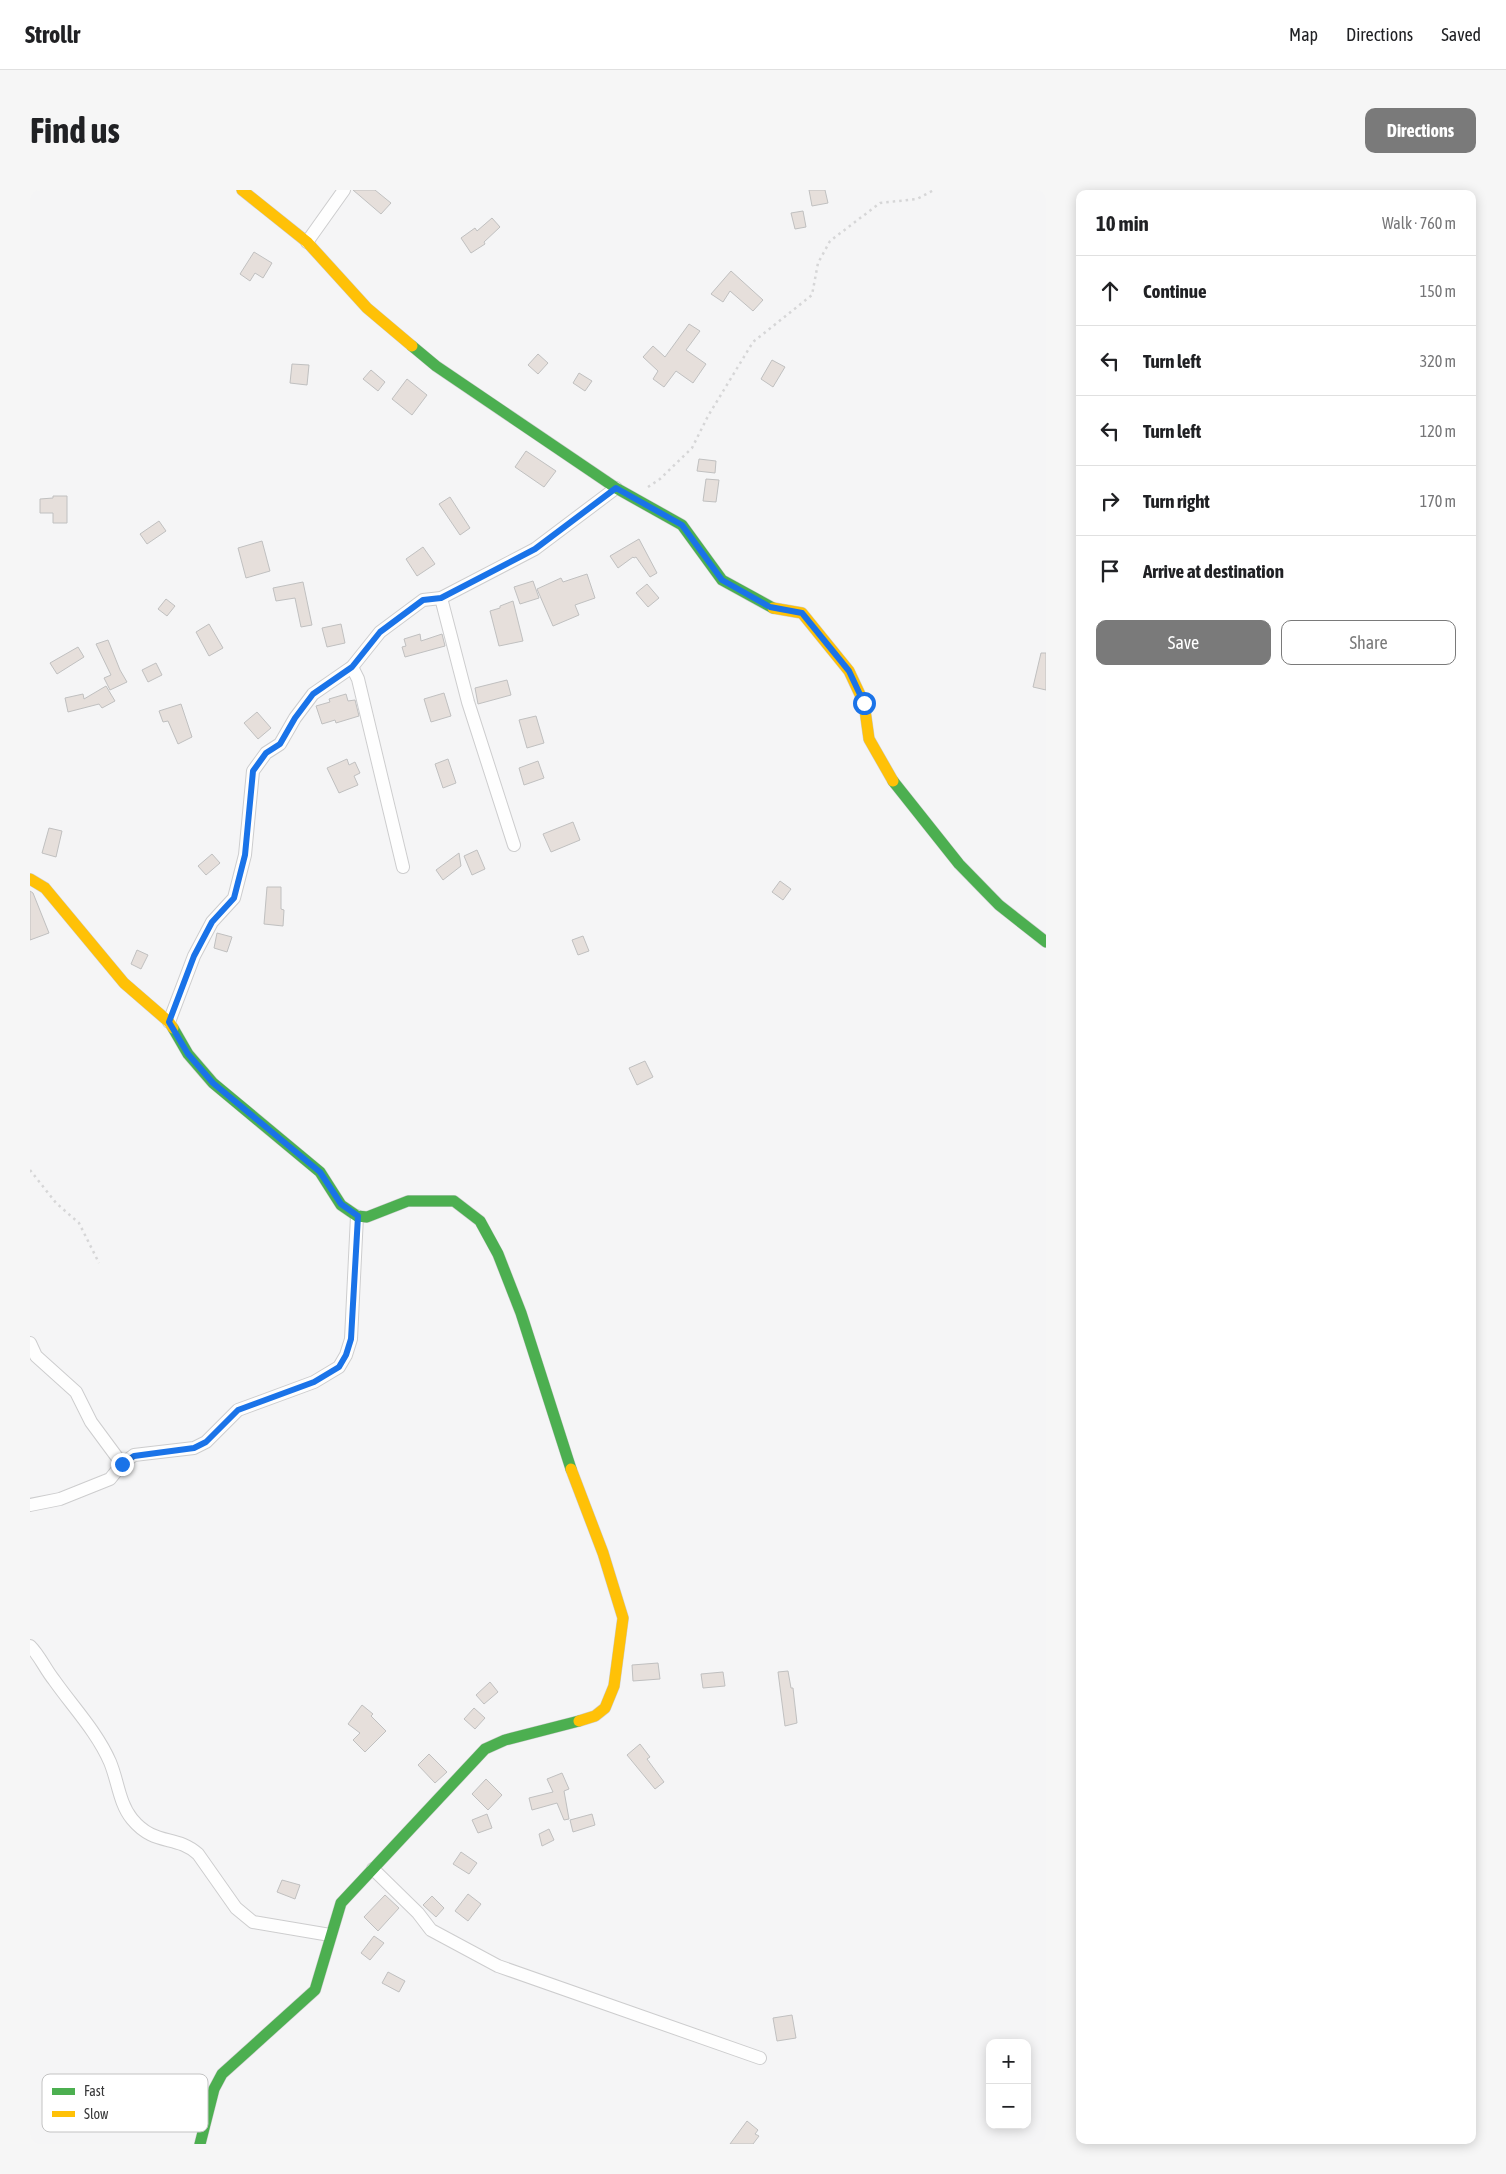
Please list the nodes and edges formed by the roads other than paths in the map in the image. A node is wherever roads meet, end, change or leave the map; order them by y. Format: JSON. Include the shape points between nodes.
{"nodes":[{"id":1,"x":242,"y":190,"type":"edge"},
{"id":2,"x":344,"y":190,"type":"edge"},
{"id":3,"x":307,"y":242,"type":"junction"},
{"id":4,"x":616,"y":488,"type":"junction"},
{"id":5,"x":441,"y":598,"type":"junction"},
{"id":6,"x":352,"y":667,"type":"junction"},
{"id":7,"x":514,"y":845,"type":"dead end"},
{"id":8,"x":403,"y":866,"type":"dead end"},
{"id":9,"x":30,"y":879,"type":"edge"},
{"id":10,"x":1046,"y":942,"type":"edge"},
{"id":11,"x":169,"y":1022,"type":"junction"},
{"id":12,"x":358,"y":1216,"type":"junction"},
{"id":13,"x":30,"y":1343,"type":"edge"},
{"id":14,"x":122,"y":1464,"type":"junction"},
{"id":15,"x":30,"y":1504,"type":"edge"},
{"id":16,"x":30,"y":1646,"type":"edge"},
{"id":17,"x":373,"y":1869,"type":"junction"},
{"id":18,"x":330,"y":1936,"type":"junction"},
{"id":19,"x":760,"y":2058,"type":"dead end"},
{"id":20,"x":208,"y":2113,"type":"edge"}],
"edges":[{"from":1,"to":3,"type":"street"},
{"from":2,"to":3,"type":"street"},
{"from":3,"to":4,"type":"street","via":[[367,308],[436,366]]},
{"from":4,"to":5,"type":"street","via":[[535,549]]},
{"from":4,"to":10,"type":"street","via":[[682,525],[722,580],[770,607],[802,613],[849,671],[864,703],[869,739],[888,775],[960,864],[999,905]]},
{"from":5,"to":6,"type":"street","via":[[423,600],[380,632]]},
{"from":5,"to":7,"type":"street","via":[[468,702]]},
{"from":6,"to":8,"type":"street","via":[[358,679]]},
{"from":6,"to":11,"type":"street","via":[[313,694],[280,744],[266,753],[253,771],[245,855],[234,898],[212,922],[194,956]]},
{"from":9,"to":11,"type":"street","via":[[45,888],[124,983]]},
{"from":11,"to":12,"type":"street","via":[[188,1054],[213,1083],[320,1172],[341,1204]]},
{"from":12,"to":14,"type":"street","via":[[351,1339],[339,1367],[314,1382],[238,1410],[206,1442],[194,1448],[134,1456]]},
{"from":12,"to":17,"type":"street","via":[[367,1217],[408,1201],[454,1201],[480,1221],[498,1254],[521,1313],[565,1454],[603,1552],[623,1618],[614,1686],[605,1708],[595,1716],[505,1740],[485,1749]]},
{"from":13,"to":14,"type":"street","via":[[36,1356],[76,1392],[91,1422]]},
{"from":14,"to":15,"type":"street","via":[[110,1479],[60,1498]]},
{"from":16,"to":18,"type":"street","via":[[88,1724],[110,1762],[130,1818],[144,1832],[191,1847],[236,1908],[254,1922]]},
{"from":17,"to":18,"type":"street","via":[[341,1904]]},
{"from":17,"to":19,"type":"street","via":[[431,1930],[498,1966]]},
{"from":18,"to":20,"type":"street","via":[[315,1990],[222,2074]]}]}
